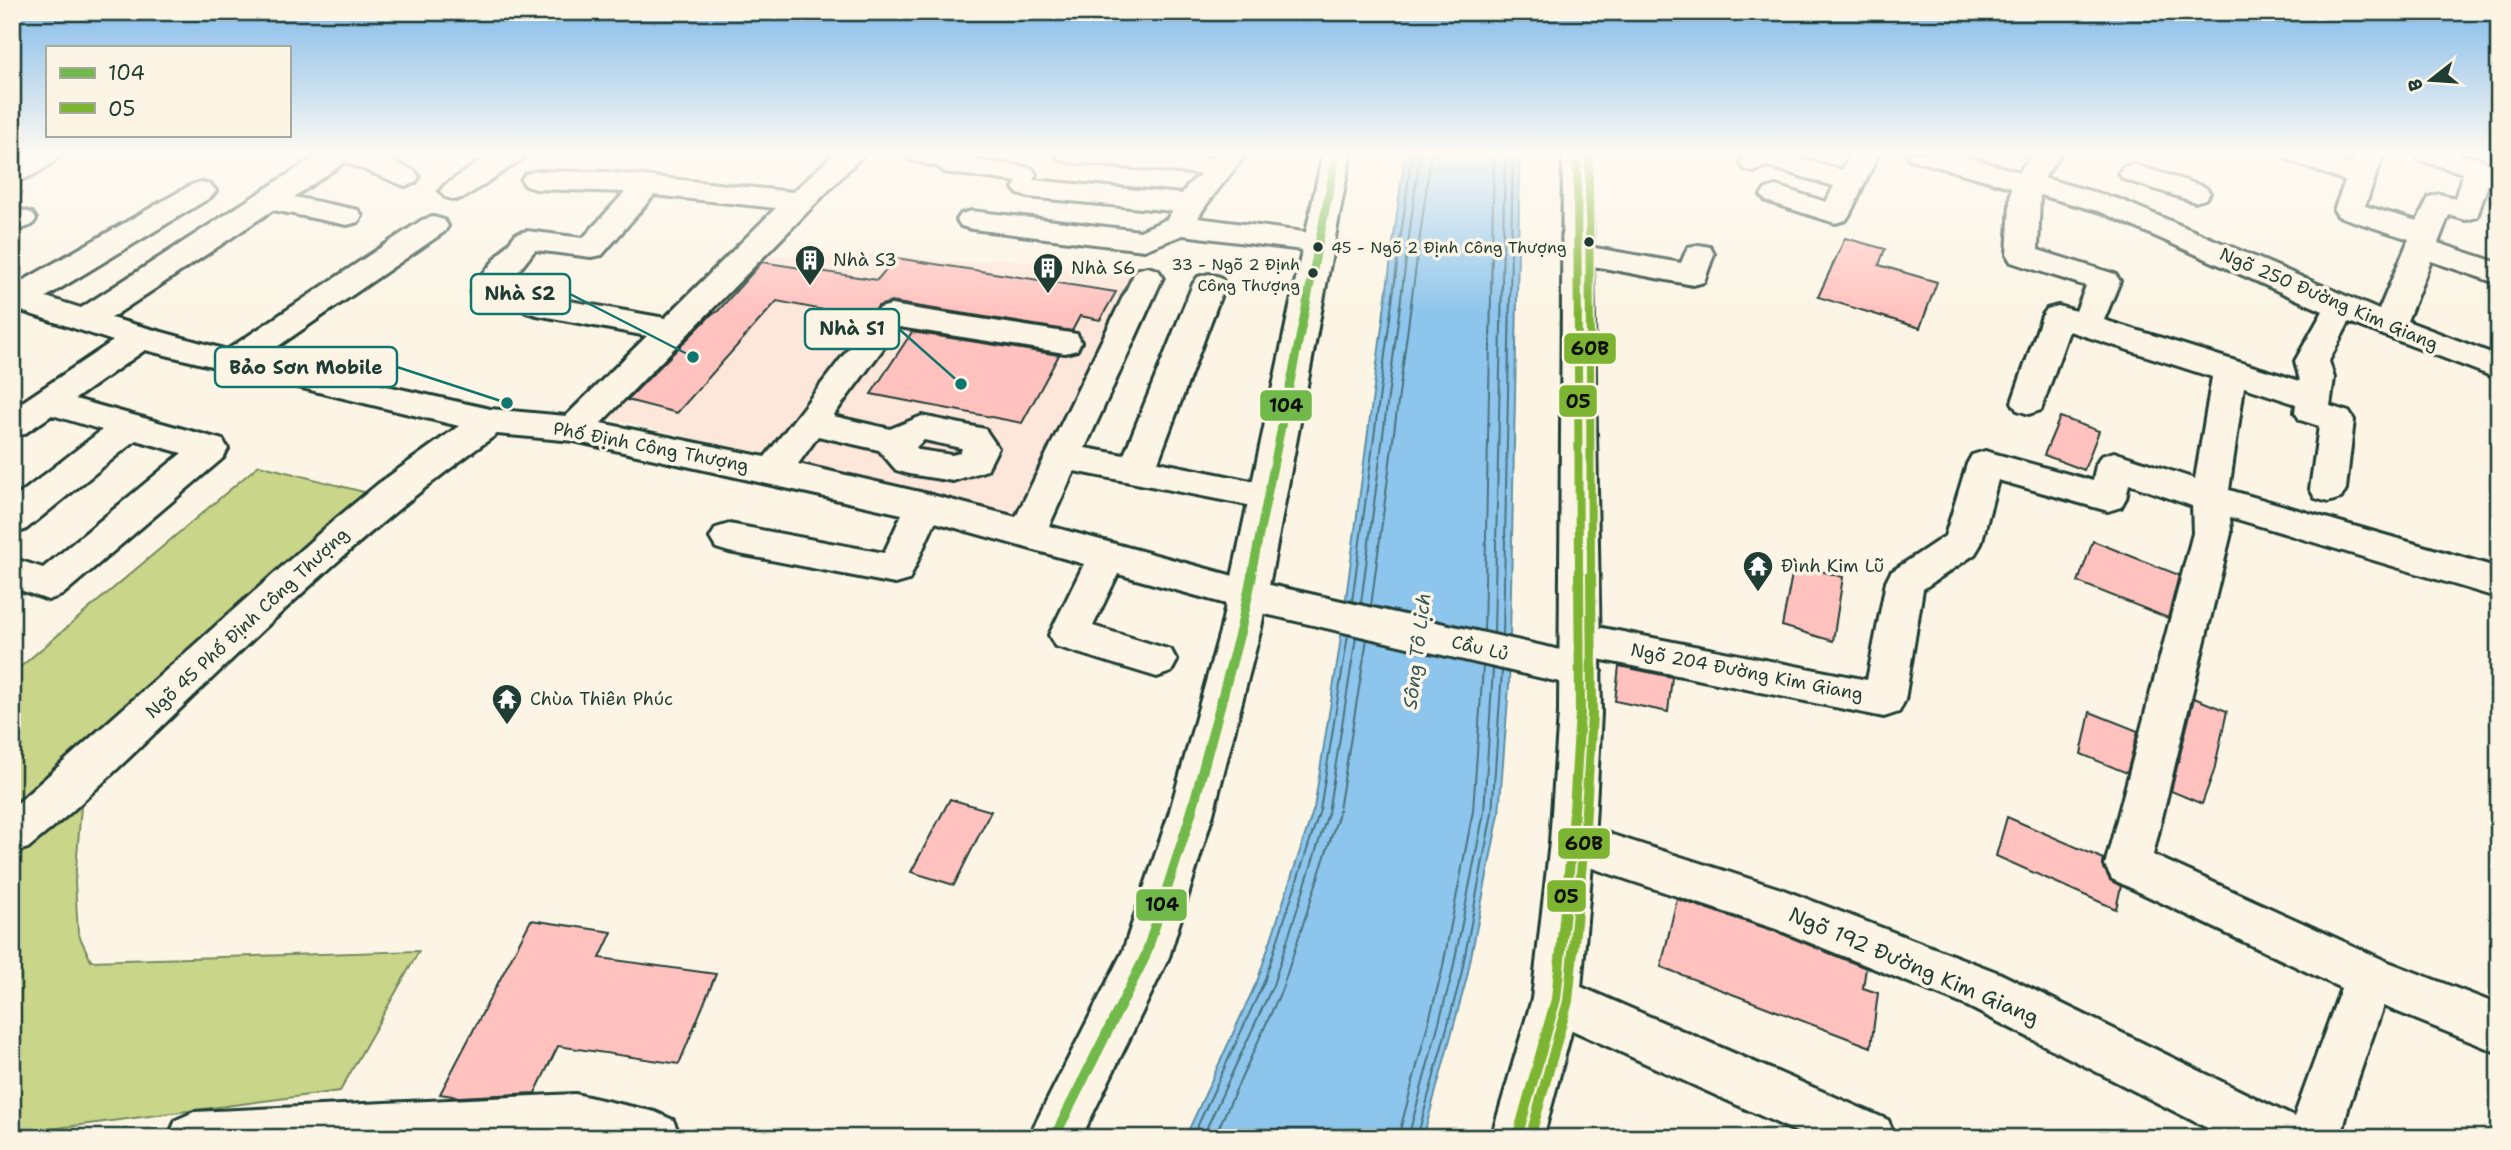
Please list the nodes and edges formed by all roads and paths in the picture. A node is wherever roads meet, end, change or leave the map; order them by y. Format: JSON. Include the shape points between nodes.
{"nodes":[{"id":1,"x":174,"y":207,"type":"edge"},
{"id":2,"x":262,"y":207,"type":"edge"},
{"id":3,"x":300,"y":207,"type":"edge"},
{"id":4,"x":628,"y":207,"type":"edge"},
{"id":5,"x":794,"y":207,"type":"edge"},
{"id":6,"x":1150,"y":207,"type":"edge"},
{"id":7,"x":1190,"y":207,"type":"edge"},
{"id":8,"x":1326,"y":207,"type":"edge"},
{"id":9,"x":1578,"y":207,"type":"edge"},
{"id":10,"x":1812,"y":207,"type":"edge"},
{"id":11,"x":1838,"y":207,"type":"edge"},
{"id":12,"x":2025,"y":207,"type":"edge"},
{"id":13,"x":2113,"y":207,"type":"edge"},
{"id":14,"x":2350,"y":207,"type":"edge"},
{"id":15,"x":2438,"y":207,"type":"edge"},
{"id":16,"x":2451,"y":207,"type":"edge"},
{"id":17,"x":2467,"y":207,"type":"edge"},
{"id":18,"x":1186,"y":214,"type":"junction"},
{"id":19,"x":347,"y":216,"type":"dead end"},
{"id":20,"x":972,"y":220,"type":"dead end"},
{"id":21,"x":433,"y":226,"type":"dead end"},
{"id":22,"x":2424,"y":240,"type":"junction"},
{"id":23,"x":1319,"y":243,"type":"junction"},
{"id":24,"x":1578,"y":254,"type":"junction"},
{"id":25,"x":1699,"y":254,"type":"dead end"},
{"id":26,"x":2499,"y":274,"type":"edge"},
{"id":27,"x":1147,"y":277,"type":"dead end"},
{"id":28,"x":1209,"y":284,"type":"dead end"},
{"id":29,"x":17,"y":297,"type":"edge"},
{"id":30,"x":2341,"y":307,"type":"junction"},
{"id":31,"x":87,"y":319,"type":"junction"},
{"id":32,"x":2086,"y":325,"type":"junction"},
{"id":33,"x":2389,"y":326,"type":"junction"},
{"id":34,"x":673,"y":330,"type":"junction"},
{"id":35,"x":140,"y":338,"type":"junction"},
{"id":36,"x":1065,"y":342,"type":"dead end"},
{"id":37,"x":232,"y":362,"type":"junction"},
{"id":38,"x":2499,"y":368,"type":"edge"},
{"id":39,"x":2230,"y":371,"type":"junction"},
{"id":40,"x":2313,"y":397,"type":"junction"},
{"id":41,"x":46,"y":402,"type":"junction"},
{"id":42,"x":2029,"y":402,"type":"dead end"},
{"id":43,"x":490,"y":421,"type":"junction"},
{"id":44,"x":808,"y":422,"type":"junction"},
{"id":45,"x":12,"y":426,"type":"edge"},
{"id":46,"x":131,"y":426,"type":"junction"},
{"id":47,"x":575,"y":429,"type":"junction"},
{"id":48,"x":900,"y":443,"type":"junction"},
{"id":49,"x":1064,"y":456,"type":"junction"},
{"id":50,"x":929,"y":464,"type":"junction"},
{"id":51,"x":773,"y":471,"type":"junction"},
{"id":52,"x":1136,"y":471,"type":"junction"},
{"id":53,"x":2328,"y":489,"type":"dead end"},
{"id":54,"x":1268,"y":496,"type":"junction"},
{"id":55,"x":917,"y":504,"type":"junction"},
{"id":56,"x":2211,"y":515,"type":"junction"},
{"id":57,"x":12,"y":520,"type":"edge"},
{"id":58,"x":1027,"y":533,"type":"junction"},
{"id":59,"x":729,"y":538,"type":"dead end"},
{"id":60,"x":1107,"y":557,"type":"junction"},
{"id":61,"x":12,"y":572,"type":"edge"},
{"id":62,"x":2499,"y":583,"type":"edge"},
{"id":63,"x":1248,"y":595,"type":"junction"},
{"id":64,"x":1581,"y":655,"type":"junction"},
{"id":65,"x":1157,"y":661,"type":"dead end"},
{"id":66,"x":12,"y":834,"type":"edge"},
{"id":67,"x":1572,"y":842,"type":"junction"},
{"id":68,"x":2369,"y":977,"type":"junction"},
{"id":69,"x":1556,"y":999,"type":"junction"},
{"id":70,"x":2499,"y":1029,"type":"edge"},
{"id":71,"x":196,"y":1138,"type":"edge"},
{"id":72,"x":655,"y":1138,"type":"edge"},
{"id":73,"x":1054,"y":1138,"type":"edge"},
{"id":74,"x":1517,"y":1138,"type":"edge"},
{"id":75,"x":1870,"y":1138,"type":"edge"},
{"id":76,"x":2282,"y":1138,"type":"edge"},
{"id":77,"x":2315,"y":1138,"type":"edge"}],
"edges":[{"from":1,"to":29,"type":"street"},
{"from":2,"to":31,"type":"street"},
{"from":3,"to":19,"type":"street"},
{"from":4,"to":34,"type":"street","via":[[591,248],[527,240],[493,284],[537,305]]},
{"from":5,"to":34,"type":"street"},
{"from":6,"to":18,"type":"street"},
{"from":7,"to":18,"type":"street"},
{"from":8,"to":23,"type":"street"},
{"from":9,"to":24,"type":"street"},
{"from":10,"to":11,"type":"street","via":[[1835,214]]},
{"from":12,"to":32,"type":"street","via":[[2022,255],[2104,281]]},
{"from":13,"to":30,"type":"street","name":"Ngõ 250 Đường Kim Giang"},
{"from":14,"to":22,"type":"street","via":[[2349,210]]},
{"from":15,"to":22,"type":"street"},
{"from":16,"to":17,"type":"street","via":[[2466,211]]},
{"from":18,"to":20,"type":"street","via":[[1144,241]]},
{"from":18,"to":23,"type":"street"},
{"from":21,"to":37,"type":"street"},
{"from":22,"to":26,"type":"street"},
{"from":22,"to":33,"type":"street"},
{"from":23,"to":54,"type":"street"},
{"from":24,"to":25,"type":"street","via":[[1693,275]]},
{"from":24,"to":64,"type":"street"},
{"from":27,"to":49,"type":"street"},
{"from":28,"to":52,"type":"street"},
{"from":29,"to":31,"type":"street","name":"Phố Định Công Thượng"},
{"from":30,"to":33,"type":"street","name":"Ngõ 250 Đường Kim Giang"},
{"from":30,"to":40,"type":"street","via":[[2312,361],[2317,377]]},
{"from":31,"to":35,"type":"street","name":"Phố Định Công Thượng"},
{"from":32,"to":39,"type":"street"},
{"from":32,"to":42,"type":"street","via":[[2058,316]]},
{"from":33,"to":38,"type":"street","name":"Ngõ 250 Đường Kim Giang"},
{"from":34,"to":47,"type":"street"},
{"from":35,"to":37,"type":"street","name":"Phố Định Công Thượng"},
{"from":35,"to":41,"type":"street"},
{"from":36,"to":44,"type":"street","via":[[891,315]]},
{"from":37,"to":43,"type":"street","name":"Phố Định Công Thượng"},
{"from":39,"to":40,"type":"street"},
{"from":39,"to":56,"type":"street"},
{"from":40,"to":53,"type":"street","via":[[2312,412],[2337,420]]},
{"from":41,"to":45,"type":"street"},
{"from":41,"to":46,"type":"street"},
{"from":43,"to":47,"type":"street","name":"Phố Định Công Thượng"},
{"from":43,"to":66,"type":"street","name":"Ngõ 45 Phố Định Công Thượng","via":[[433,458],[305,565],[185,681]]},
{"from":44,"to":48,"type":"street"},
{"from":44,"to":51,"type":"street"},
{"from":46,"to":57,"type":"street"},
{"from":46,"to":61,"type":"street","via":[[210,449],[48,585]]},
{"from":47,"to":51,"type":"street","name":"Phố Định Công Thượng"},
{"from":48,"to":50,"type":"street","via":[[896,449],[909,461]]},
{"from":48,"to":50,"type":"street","via":[[904,435],[922,428],[973,438],[980,448],[974,461],[953,468]]},
{"from":49,"to":52,"type":"street"},
{"from":49,"to":58,"type":"street"},
{"from":50,"to":55,"type":"street"},
{"from":51,"to":55,"type":"street","name":"Phố Định Công Thượng"},
{"from":52,"to":54,"type":"street"},
{"from":54,"to":63,"type":"street"},
{"from":55,"to":58,"type":"street","name":"Phố Định Công Thượng"},
{"from":55,"to":59,"type":"street","via":[[895,570]]},
{"from":56,"to":62,"type":"street"},
{"from":56,"to":64,"type":"street","name":"Ngõ 204 Đường Kim Giang","via":[[2114,465],[2108,498],[1985,464],[1962,544],[1905,582],[1884,700]]},
{"from":56,"to":68,"type":"street","via":[[2128,865]]},
{"from":58,"to":60,"type":"street","name":"Phố Định Công Thượng"},
{"from":60,"to":63,"type":"street","name":"Phố Định Công Thượng"},
{"from":60,"to":65,"type":"street","via":[[1069,635]]},
{"from":63,"to":64,"type":"street","name":"Cầu Lủ","via":[[1535,661]]},
{"from":63,"to":73,"type":"street","via":[[1191,814],[1145,957]]},
{"from":64,"to":67,"type":"street"},
{"from":67,"to":69,"type":"street"},
{"from":67,"to":76,"type":"street","name":"Ngõ 192 Đường Kim Giang","via":[[1782,910],[1982,989]]},
{"from":68,"to":70,"type":"street"},
{"from":68,"to":77,"type":"street"},
{"from":69,"to":74,"type":"street"},
{"from":69,"to":75,"type":"street"},
{"from":71,"to":72,"type":"street","via":[[575,1120]]}]}
